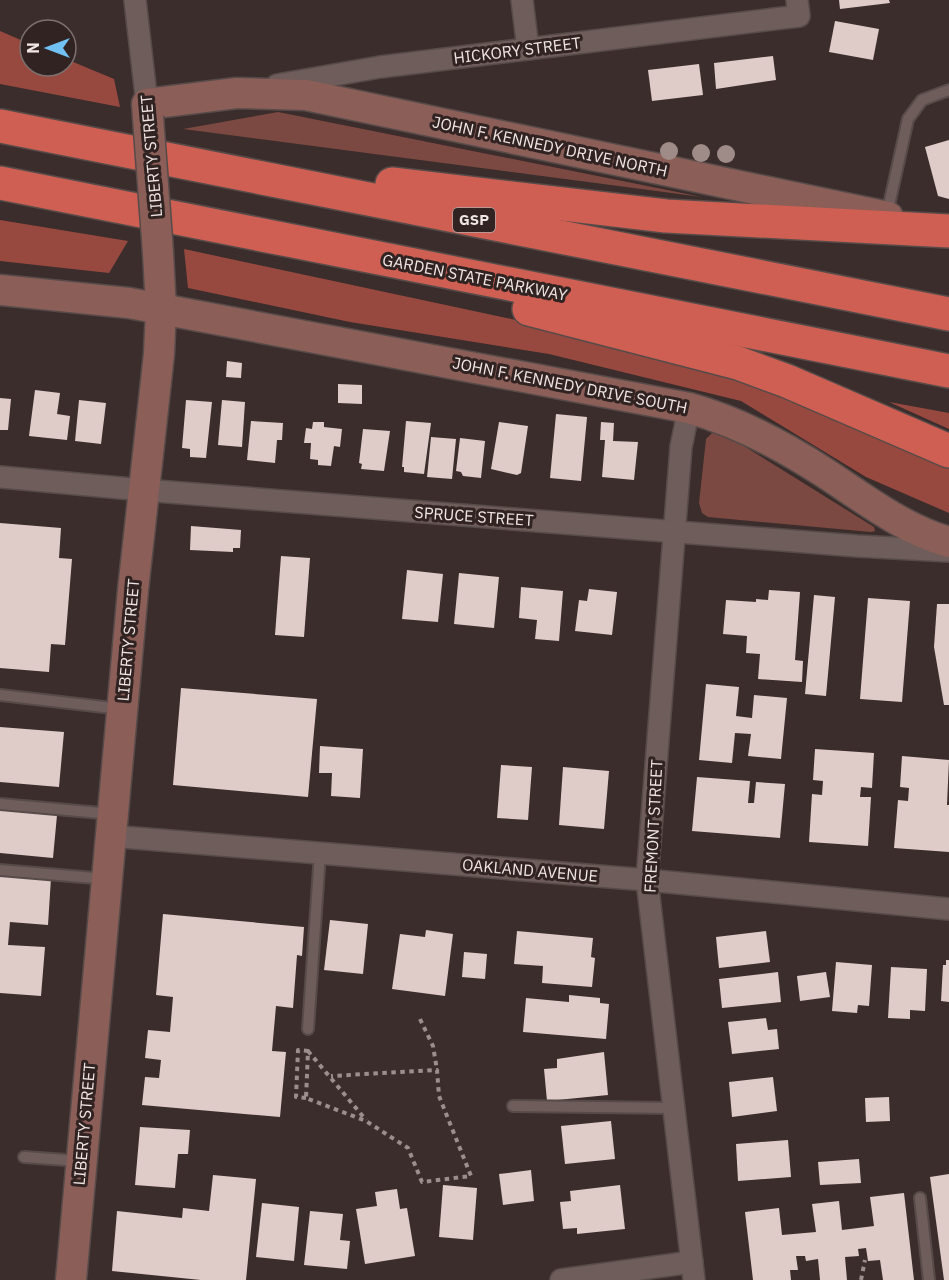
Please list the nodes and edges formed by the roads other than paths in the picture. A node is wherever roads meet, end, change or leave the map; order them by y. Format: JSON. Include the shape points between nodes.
{"nodes":[{"id":1,"x":135,"y":0,"type":"edge"},
{"id":2,"x":522,"y":0,"type":"edge"},
{"id":3,"x":798,"y":8,"type":"edge"},
{"id":4,"x":528,"y":49,"type":"junction"},
{"id":5,"x":949,"y":90,"type":"edge"},
{"id":6,"x":237,"y":93,"type":"junction"},
{"id":7,"x":148,"y":111,"type":"junction"},
{"id":8,"x":0,"y":126,"type":"edge"},
{"id":9,"x":145,"y":155,"type":"junction"},
{"id":10,"x":0,"y":183,"type":"edge"},
{"id":11,"x":126,"y":208,"type":"junction"},
{"id":12,"x":886,"y":217,"type":"junction"},
{"id":13,"x":949,"y":231,"type":"edge"},
{"id":14,"x":0,"y":290,"type":"edge"},
{"id":15,"x":161,"y":309,"type":"junction"},
{"id":16,"x":949,"y":314,"type":"edge"},
{"id":17,"x":949,"y":371,"type":"edge"},
{"id":18,"x":689,"y":408,"type":"junction"},
{"id":19,"x":949,"y":451,"type":"edge"},
{"id":20,"x":0,"y":477,"type":"edge"},
{"id":21,"x":143,"y":490,"type":"junction"},
{"id":22,"x":674,"y":531,"type":"junction"},
{"id":23,"x":949,"y":542,"type":"edge"},
{"id":24,"x":949,"y":551,"type":"edge"},
{"id":25,"x":0,"y":695,"type":"edge"},
{"id":26,"x":122,"y":709,"type":"junction"},
{"id":27,"x":0,"y":804,"type":"edge"},
{"id":28,"x":111,"y":825,"type":"junction"},
{"id":29,"x":320,"y":853,"type":"junction"},
{"id":30,"x":0,"y":870,"type":"edge"},
{"id":31,"x":106,"y":879,"type":"junction"},
{"id":32,"x":647,"y":880,"type":"junction"},
{"id":33,"x":949,"y":909,"type":"edge"},
{"id":34,"x":308,"y":1029,"type":"dead end"},
{"id":35,"x":513,"y":1106,"type":"dead end"},
{"id":36,"x":674,"y":1108,"type":"junction"},
{"id":37,"x":24,"y":1157,"type":"dead end"},
{"id":38,"x":81,"y":1162,"type":"junction"},
{"id":39,"x":920,"y":1198,"type":"dead end"},
{"id":40,"x":693,"y":1271,"type":"edge"},
{"id":41,"x":71,"y":1280,"type":"edge"},
{"id":42,"x":561,"y":1280,"type":"edge"},
{"id":43,"x":930,"y":1280,"type":"edge"}],
"edges":[{"from":1,"to":7,"type":"street","name":"LIBERTY STREET"},
{"from":2,"to":4,"type":"street"},
{"from":3,"to":4,"type":"street","name":"HICKORY STREET"},
{"from":4,"to":6,"type":"street","name":"HICKORY STREET","via":[[363,69]]},
{"from":5,"to":12,"type":"lane","via":[[922,100],[908,119]]},
{"from":6,"to":7,"type":"main road","name":"JOHN F. KENNEDY DRIVE NORTH"},
{"from":6,"to":12,"type":"main road","name":"JOHN F. KENNEDY DRIVE NORTH","via":[[283,93],[327,99]]},
{"from":7,"to":15,"type":"main road","name":"LIBERTY STREET","bridge":true},
{"from":8,"to":9,"type":"highway","number":"GSP"},
{"from":9,"to":13,"type":"highway","via":[[666,216]]},
{"from":9,"to":16,"type":"highway","number":"GSP"},
{"from":10,"to":11,"type":"highway","name":"GARDEN STATE PARKWAY"},
{"from":11,"to":17,"type":"highway","name":"GARDEN STATE PARKWAY"},
{"from":11,"to":19,"type":"highway","via":[[711,354],[779,378]]},
{"from":12,"to":13,"type":"main road","name":"JOHN F. KENNEDY DRIVE NORTH"},
{"from":14,"to":15,"type":"main road","name":"JOHN F. KENNEDY DRIVE SOUTH"},
{"from":15,"to":18,"type":"main road","name":"JOHN F. KENNEDY DRIVE SOUTH"},
{"from":15,"to":21,"type":"main road","name":"LIBERTY STREET"},
{"from":18,"to":22,"type":"street","name":"FREMONT STREET","via":[[681,440]]},
{"from":18,"to":23,"type":"main road","name":"JOHN F. KENNEDY DRIVE SOUTH","via":[[768,438],[898,521]]},
{"from":20,"to":21,"type":"street","name":"SPRUCE STREET"},
{"from":21,"to":22,"type":"street","name":"SPRUCE STREET"},
{"from":21,"to":26,"type":"main road","name":"LIBERTY STREET"},
{"from":22,"to":24,"type":"street","name":"SPRUCE STREET"},
{"from":22,"to":32,"type":"street","name":"FREMONT STREET"},
{"from":25,"to":26,"type":"lane"},
{"from":26,"to":28,"type":"main road","name":"LIBERTY STREET"},
{"from":27,"to":28,"type":"lane"},
{"from":28,"to":29,"type":"street","name":"OAKLAND AVENUE"},
{"from":28,"to":31,"type":"main road","name":"LIBERTY STREET"},
{"from":29,"to":32,"type":"street","name":"OAKLAND AVENUE"},
{"from":29,"to":34,"type":"lane"},
{"from":30,"to":31,"type":"lane"},
{"from":31,"to":38,"type":"main road","name":"LIBERTY STREET"},
{"from":32,"to":33,"type":"street","name":"OAKLAND AVENUE"},
{"from":32,"to":36,"type":"street","name":"FREMONT STREET"},
{"from":35,"to":36,"type":"lane"},
{"from":36,"to":40,"type":"street","name":"FREMONT STREET"},
{"from":37,"to":38,"type":"lane"},
{"from":38,"to":41,"type":"main road","name":"LIBERTY STREET"},
{"from":39,"to":43,"type":"lane"},
{"from":40,"to":42,"type":"street"}]}
